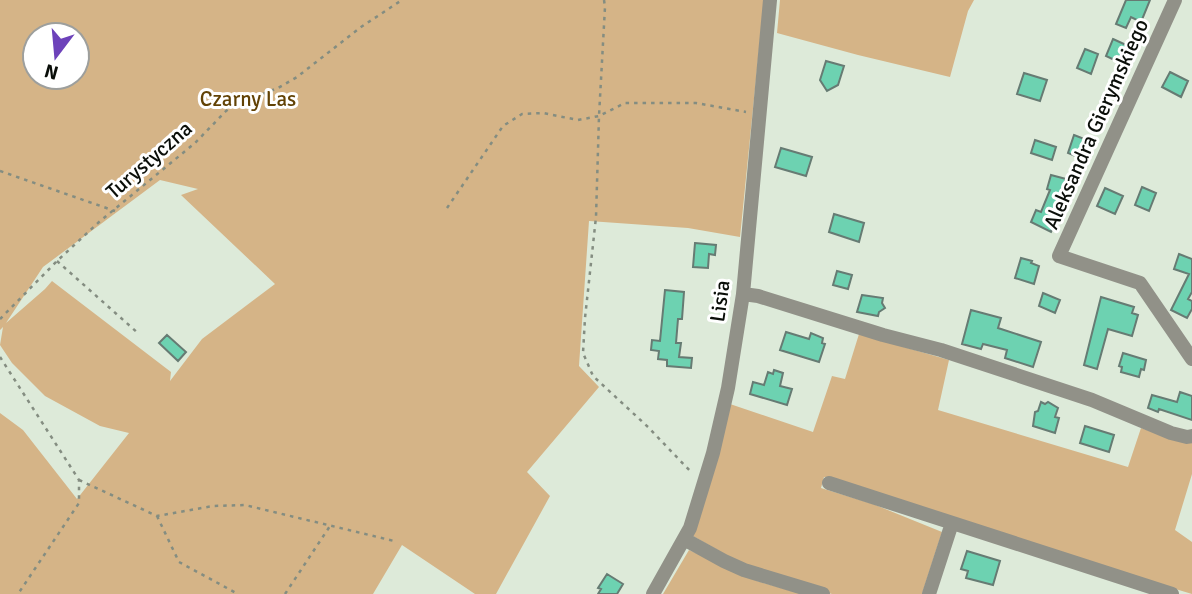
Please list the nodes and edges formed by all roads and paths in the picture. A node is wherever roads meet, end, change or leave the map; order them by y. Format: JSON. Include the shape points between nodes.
{"nodes":[{"id":1,"x":402,"y":0,"type":"edge"},
{"id":2,"x":604,"y":0,"type":"edge"},
{"id":3,"x":769,"y":0,"type":"edge"},
{"id":4,"x":1175,"y":0,"type":"edge"},
{"id":5,"x":760,"y":115,"type":"junction"},
{"id":6,"x":599,"y":116,"type":"junction"},
{"id":7,"x":0,"y":172,"type":"edge"},
{"id":8,"x":447,"y":208,"type":"dead end"},
{"id":9,"x":115,"y":211,"type":"junction"},
{"id":10,"x":57,"y":261,"type":"junction"},
{"id":11,"x":743,"y":294,"type":"junction"},
{"id":12,"x":0,"y":319,"type":"edge"},
{"id":13,"x":139,"y":334,"type":"dead end"},
{"id":14,"x":0,"y":357,"type":"edge"},
{"id":15,"x":1192,"y":359,"type":"edge"},
{"id":16,"x":1192,"y":436,"type":"edge"},
{"id":17,"x":79,"y":480,"type":"junction"},
{"id":18,"x":829,"y":483,"type":"dead end"},
{"id":19,"x":704,"y":486,"type":"junction"},
{"id":20,"x":157,"y":516,"type":"junction"},
{"id":21,"x":952,"y":523,"type":"junction"},
{"id":22,"x":330,"y":526,"type":"junction"},
{"id":23,"x":684,"y":539,"type":"junction"},
{"id":24,"x":394,"y":541,"type":"dead end"},
{"id":25,"x":19,"y":594,"type":"edge"},
{"id":26,"x":238,"y":594,"type":"edge"},
{"id":27,"x":285,"y":594,"type":"edge"},
{"id":28,"x":653,"y":594,"type":"edge"},
{"id":29,"x":823,"y":594,"type":"edge"},
{"id":30,"x":929,"y":594,"type":"edge"},
{"id":31,"x":1172,"y":594,"type":"edge"}],
"edges":[{"from":1,"to":9,"type":"path","name":"Turystyczna","via":[[297,77],[234,105]]},
{"from":2,"to":6,"type":"path"},
{"from":3,"to":5,"type":"street","name":"Lisia"},
{"from":4,"to":15,"type":"street","name":"Aleksandra Gierymskiego","via":[[1059,256],[1140,283]]},
{"from":5,"to":6,"type":"path","via":[[696,103],[625,103]]},
{"from":5,"to":11,"type":"street","name":"Lisia"},
{"from":6,"to":8,"type":"path","via":[[578,120],[522,114],[503,126]]},
{"from":6,"to":19,"type":"path","via":[[596,217],[583,354],[593,376]]},
{"from":7,"to":9,"type":"path"},
{"from":9,"to":10,"type":"path","name":"Turystyczna"},
{"from":10,"to":12,"type":"path","name":"Turystyczna"},
{"from":10,"to":13,"type":"path"},
{"from":11,"to":16,"type":"street","via":[[941,350],[1072,393],[1177,435]]},
{"from":11,"to":19,"type":"street","name":"Lisia","via":[[726,397]]},
{"from":14,"to":17,"type":"path"},
{"from":17,"to":20,"type":"path"},
{"from":17,"to":25,"type":"path","via":[[79,503]]},
{"from":18,"to":21,"type":"street"},
{"from":19,"to":23,"type":"street","name":"Lisia"},
{"from":20,"to":22,"type":"path","via":[[245,505]]},
{"from":20,"to":26,"type":"path","via":[[179,562]]},
{"from":21,"to":30,"type":"street"},
{"from":21,"to":31,"type":"street"},
{"from":22,"to":24,"type":"path"},
{"from":22,"to":27,"type":"path"},
{"from":23,"to":28,"type":"street","name":"Lisia"},
{"from":23,"to":29,"type":"street","via":[[744,570]]}]}
